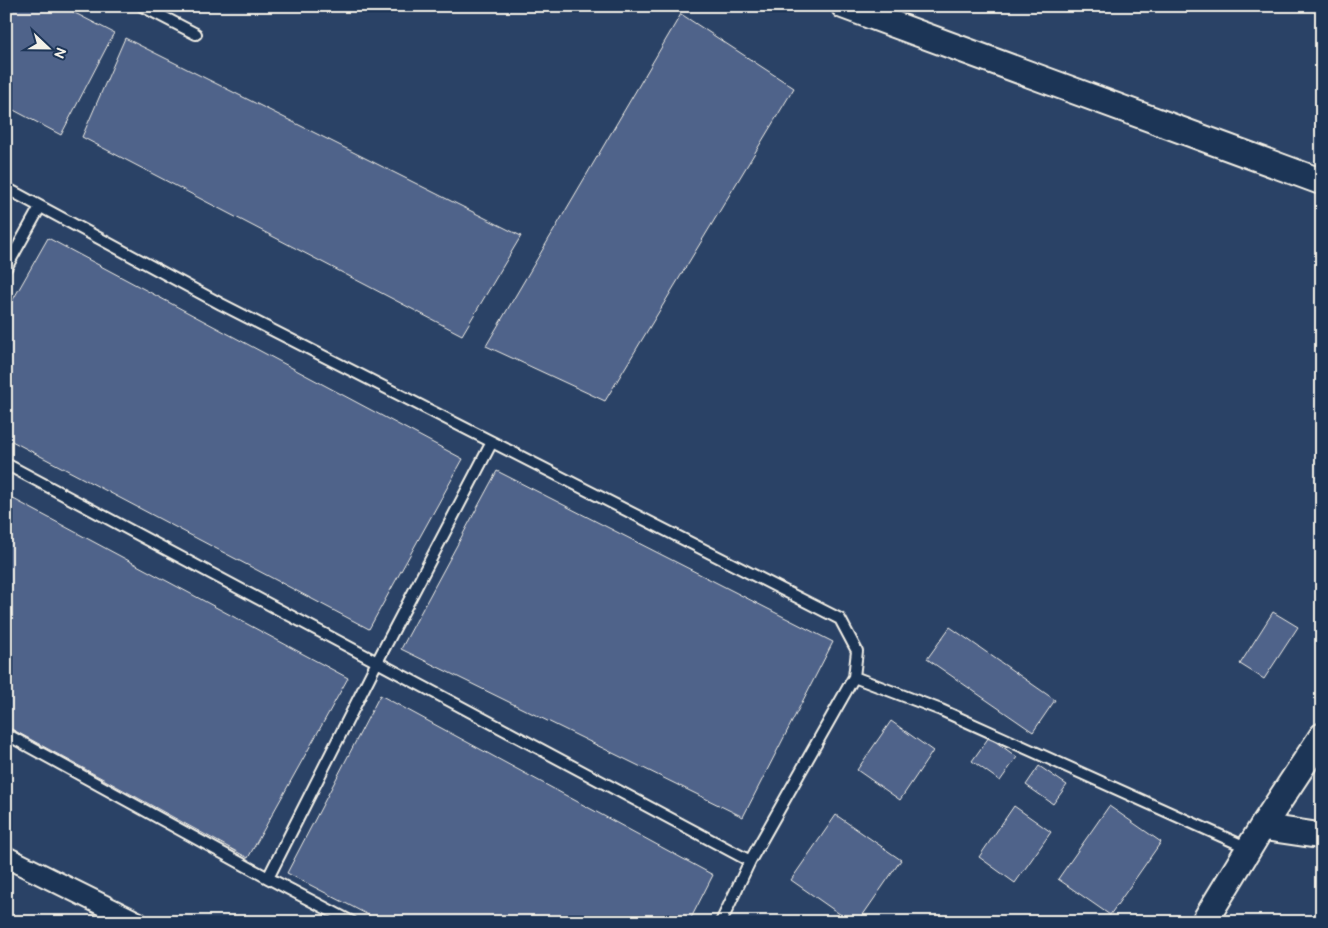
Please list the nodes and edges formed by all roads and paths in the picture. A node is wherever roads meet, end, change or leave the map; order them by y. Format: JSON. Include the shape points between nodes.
{"nodes":[{"id":1,"x":142,"y":6,"type":"edge"},
{"id":2,"x":844,"y":6,"type":"edge"},
{"id":3,"x":196,"y":34,"type":"dead end"},
{"id":4,"x":1322,"y":182,"type":"edge"},
{"id":5,"x":6,"y":188,"type":"edge"},
{"id":6,"x":40,"y":207,"type":"junction"},
{"id":7,"x":6,"y":268,"type":"edge"},
{"id":8,"x":492,"y":442,"type":"junction"},
{"id":9,"x":6,"y":464,"type":"edge"},
{"id":10,"x":377,"y":662,"type":"junction"},
{"id":11,"x":854,"y":677,"type":"junction"},
{"id":12,"x":6,"y":734,"type":"edge"},
{"id":13,"x":1322,"y":736,"type":"edge"},
{"id":14,"x":1262,"y":827,"type":"junction"},
{"id":15,"x":1322,"y":836,"type":"edge"},
{"id":16,"x":1249,"y":849,"type":"junction"},
{"id":17,"x":6,"y":857,"type":"edge"},
{"id":18,"x":750,"y":861,"type":"junction"},
{"id":19,"x":268,"y":878,"type":"junction"},
{"id":20,"x":138,"y":922,"type":"edge"},
{"id":21,"x":352,"y":922,"type":"edge"},
{"id":22,"x":721,"y":922,"type":"edge"},
{"id":23,"x":1204,"y":922,"type":"edge"}],
"edges":[{"from":1,"to":3,"type":"lane"},
{"from":2,"to":4,"type":"street"},
{"from":5,"to":6,"type":"lane"},
{"from":6,"to":7,"type":"lane"},
{"from":6,"to":8,"type":"lane"},
{"from":8,"to":10,"type":"lane"},
{"from":8,"to":11,"type":"lane","via":[[840,619],[857,651]]},
{"from":9,"to":10,"type":"lane"},
{"from":10,"to":18,"type":"lane"},
{"from":10,"to":19,"type":"lane"},
{"from":11,"to":16,"type":"lane","via":[[941,710]]},
{"from":11,"to":18,"type":"lane"},
{"from":12,"to":19,"type":"lane"},
{"from":13,"to":14,"type":"street"},
{"from":14,"to":15,"type":"street"},
{"from":14,"to":16,"type":"street"},
{"from":16,"to":23,"type":"street"},
{"from":17,"to":20,"type":"street"},
{"from":18,"to":22,"type":"lane"},
{"from":19,"to":21,"type":"lane"}]}
